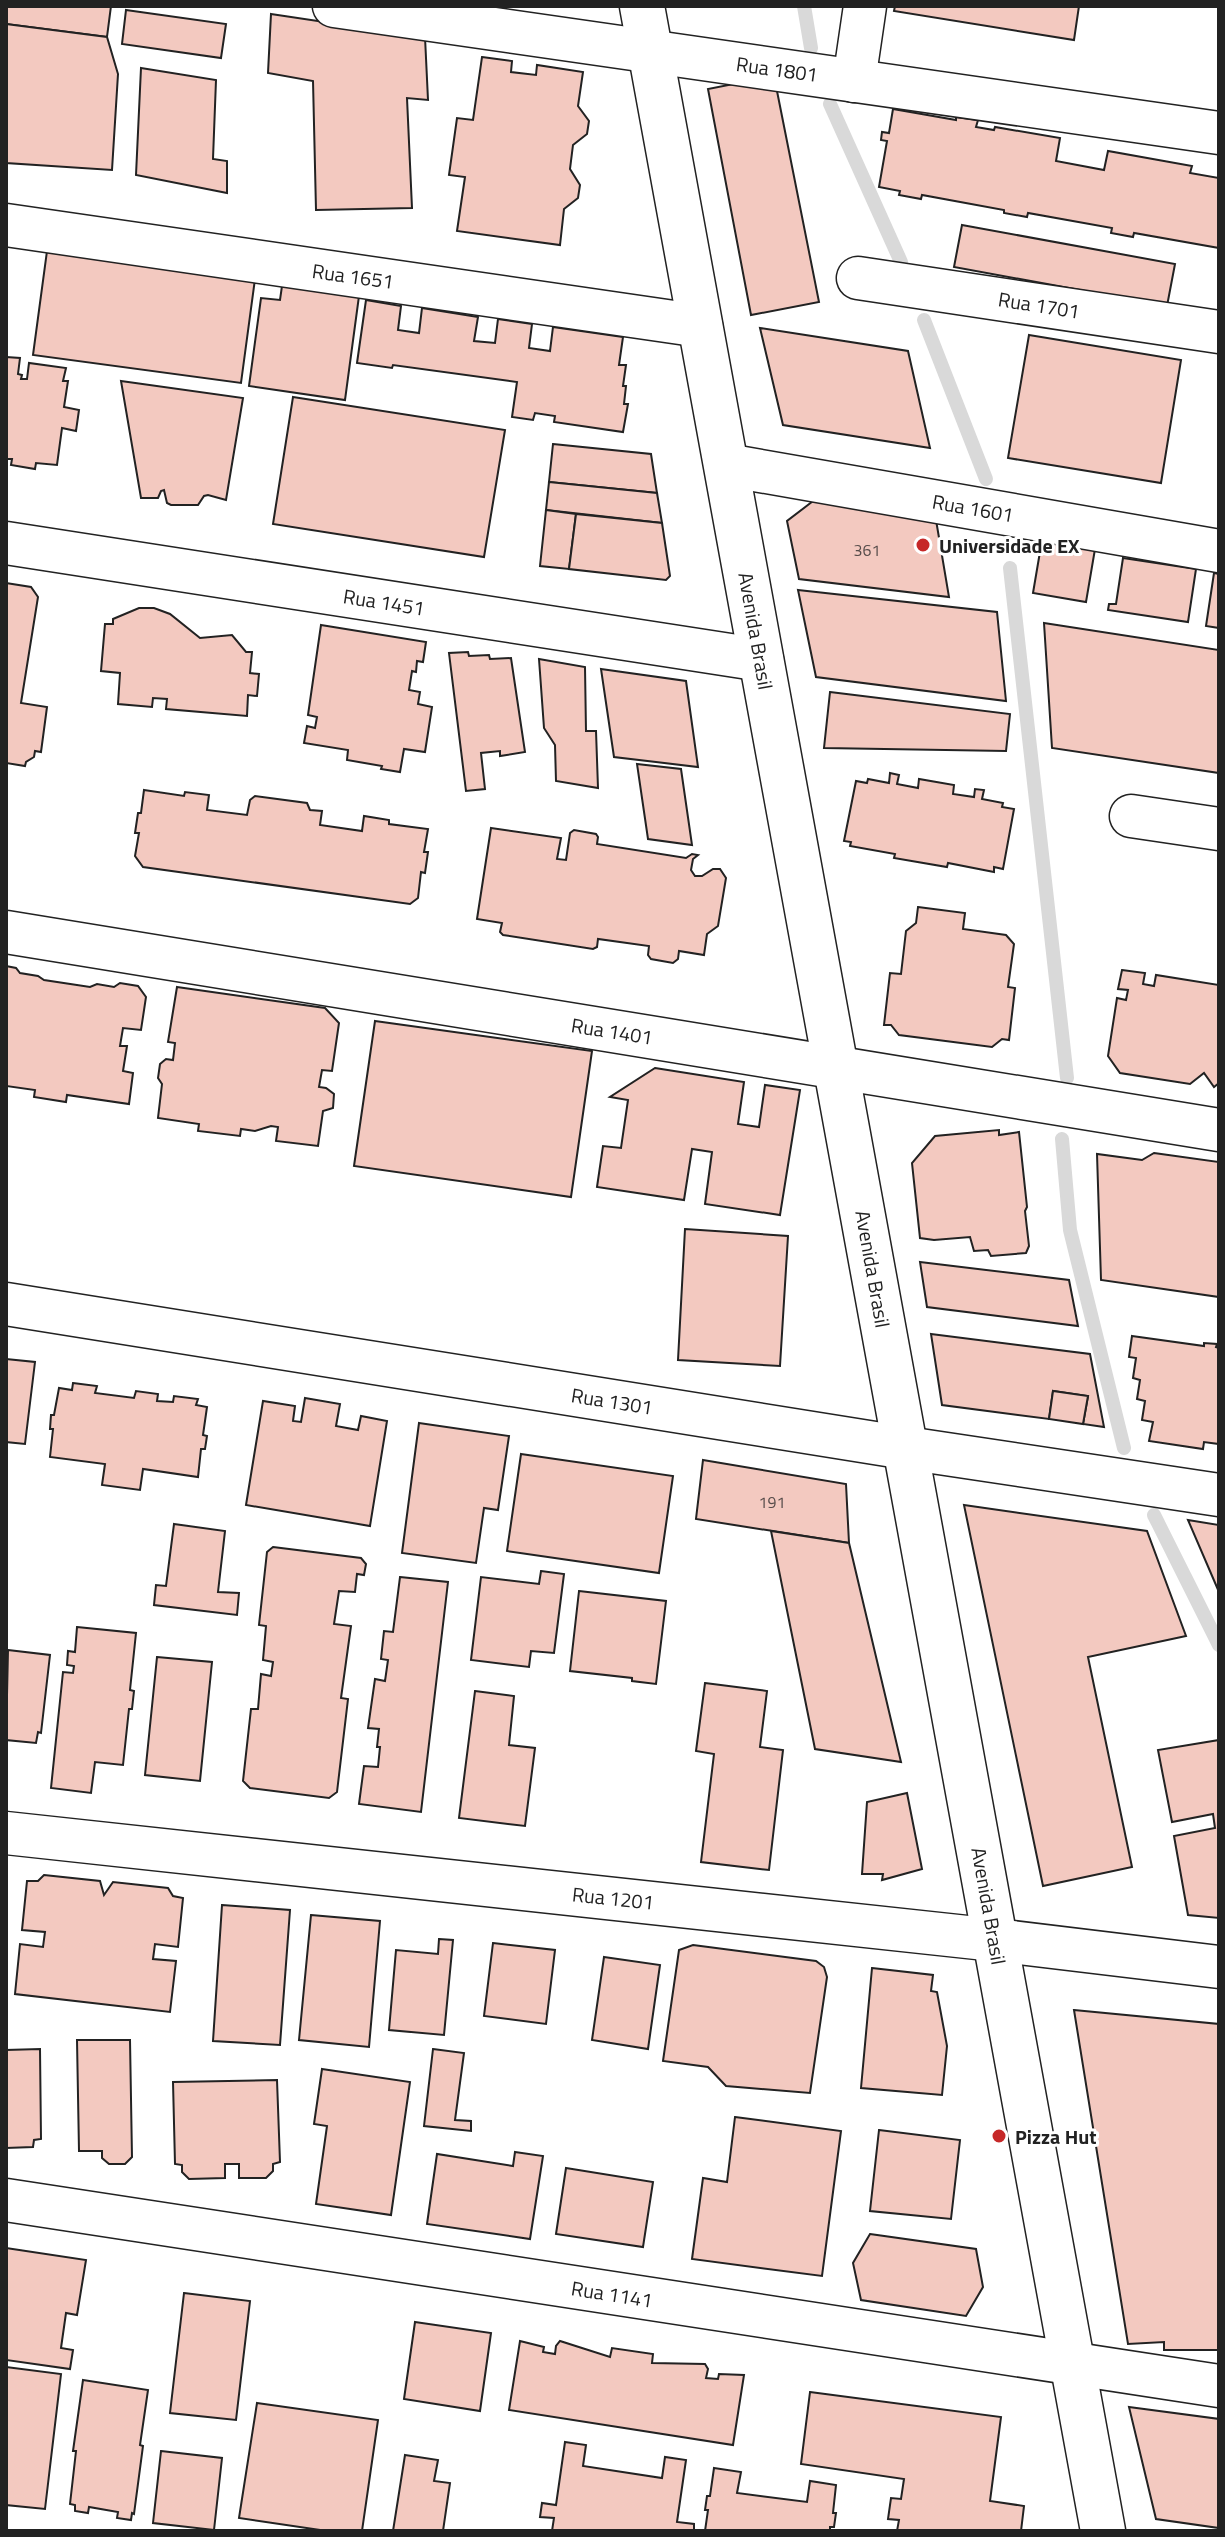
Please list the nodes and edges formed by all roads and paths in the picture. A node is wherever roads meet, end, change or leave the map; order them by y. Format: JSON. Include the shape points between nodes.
{"nodes":[{"id":1,"x":334,"y":6,"type":"edge"},
{"id":2,"x":642,"y":6,"type":"edge"},
{"id":3,"x":865,"y":6,"type":"edge"},
{"id":4,"x":651,"y":51,"type":"junction"},
{"id":5,"x":854,"y":81,"type":"junction"},
{"id":6,"x":1219,"y":133,"type":"edge"},
{"id":7,"x":6,"y":225,"type":"edge"},
{"id":8,"x":858,"y":278,"type":"dead end"},
{"id":9,"x":701,"y":326,"type":"junction"},
{"id":10,"x":1219,"y":332,"type":"edge"},
{"id":11,"x":726,"y":465,"type":"junction"},
{"id":12,"x":6,"y":543,"type":"edge"},
{"id":13,"x":1219,"y":551,"type":"edge"},
{"id":14,"x":762,"y":660,"type":"junction"},
{"id":15,"x":1131,"y":816,"type":"dead end"},
{"id":16,"x":1219,"y":829,"type":"edge"},
{"id":17,"x":6,"y":932,"type":"edge"},
{"id":18,"x":836,"y":1068,"type":"junction"},
{"id":19,"x":1219,"y":1130,"type":"edge"},
{"id":20,"x":6,"y":1304,"type":"edge"},
{"id":21,"x":906,"y":1448,"type":"junction"},
{"id":22,"x":1219,"y":1495,"type":"edge"},
{"id":23,"x":6,"y":1833,"type":"edge"},
{"id":24,"x":995,"y":1940,"type":"junction"},
{"id":25,"x":1219,"y":1967,"type":"edge"},
{"id":26,"x":6,"y":2200,"type":"edge"},
{"id":27,"x":1073,"y":2365,"type":"junction"},
{"id":28,"x":1219,"y":2386,"type":"edge"},
{"id":29,"x":1103,"y":2531,"type":"edge"}],
"edges":[{"from":1,"to":4,"type":"street","name":"Rua 1801"},
{"from":2,"to":4,"type":"main road","name":"Avenida Brasil"},
{"from":3,"to":5,"type":"street"},
{"from":4,"to":5,"type":"street","name":"Rua 1801"},
{"from":4,"to":9,"type":"main road","name":"Avenida Brasil"},
{"from":5,"to":6,"type":"street","name":"Rua 1801"},
{"from":7,"to":9,"type":"street","name":"Rua 1651"},
{"from":8,"to":10,"type":"street","name":"Rua 1701"},
{"from":9,"to":11,"type":"main road","name":"Avenida Brasil"},
{"from":11,"to":13,"type":"street","name":"Rua 1601"},
{"from":11,"to":14,"type":"main road","name":"Avenida Brasil"},
{"from":12,"to":14,"type":"street","name":"Rua 1451"},
{"from":14,"to":18,"type":"main road","name":"Avenida Brasil"},
{"from":15,"to":16,"type":"street"},
{"from":17,"to":18,"type":"street","name":"Rua 1401"},
{"from":18,"to":19,"type":"street","name":"Rua 1401"},
{"from":18,"to":21,"type":"main road","name":"Avenida Brasil"},
{"from":20,"to":21,"type":"street","name":"Rua 1301"},
{"from":21,"to":22,"type":"street","name":"Rua 1301"},
{"from":21,"to":24,"type":"main road","name":"Avenida Brasil"},
{"from":23,"to":24,"type":"street","name":"Rua 1201"},
{"from":24,"to":25,"type":"street","name":"Rua 1201"},
{"from":24,"to":27,"type":"main road","name":"Avenida Brasil"},
{"from":26,"to":27,"type":"street","name":"Rua 1141"},
{"from":27,"to":28,"type":"street","name":"Rua 1141"},
{"from":27,"to":29,"type":"main road","name":"Avenida Brasil"}]}
